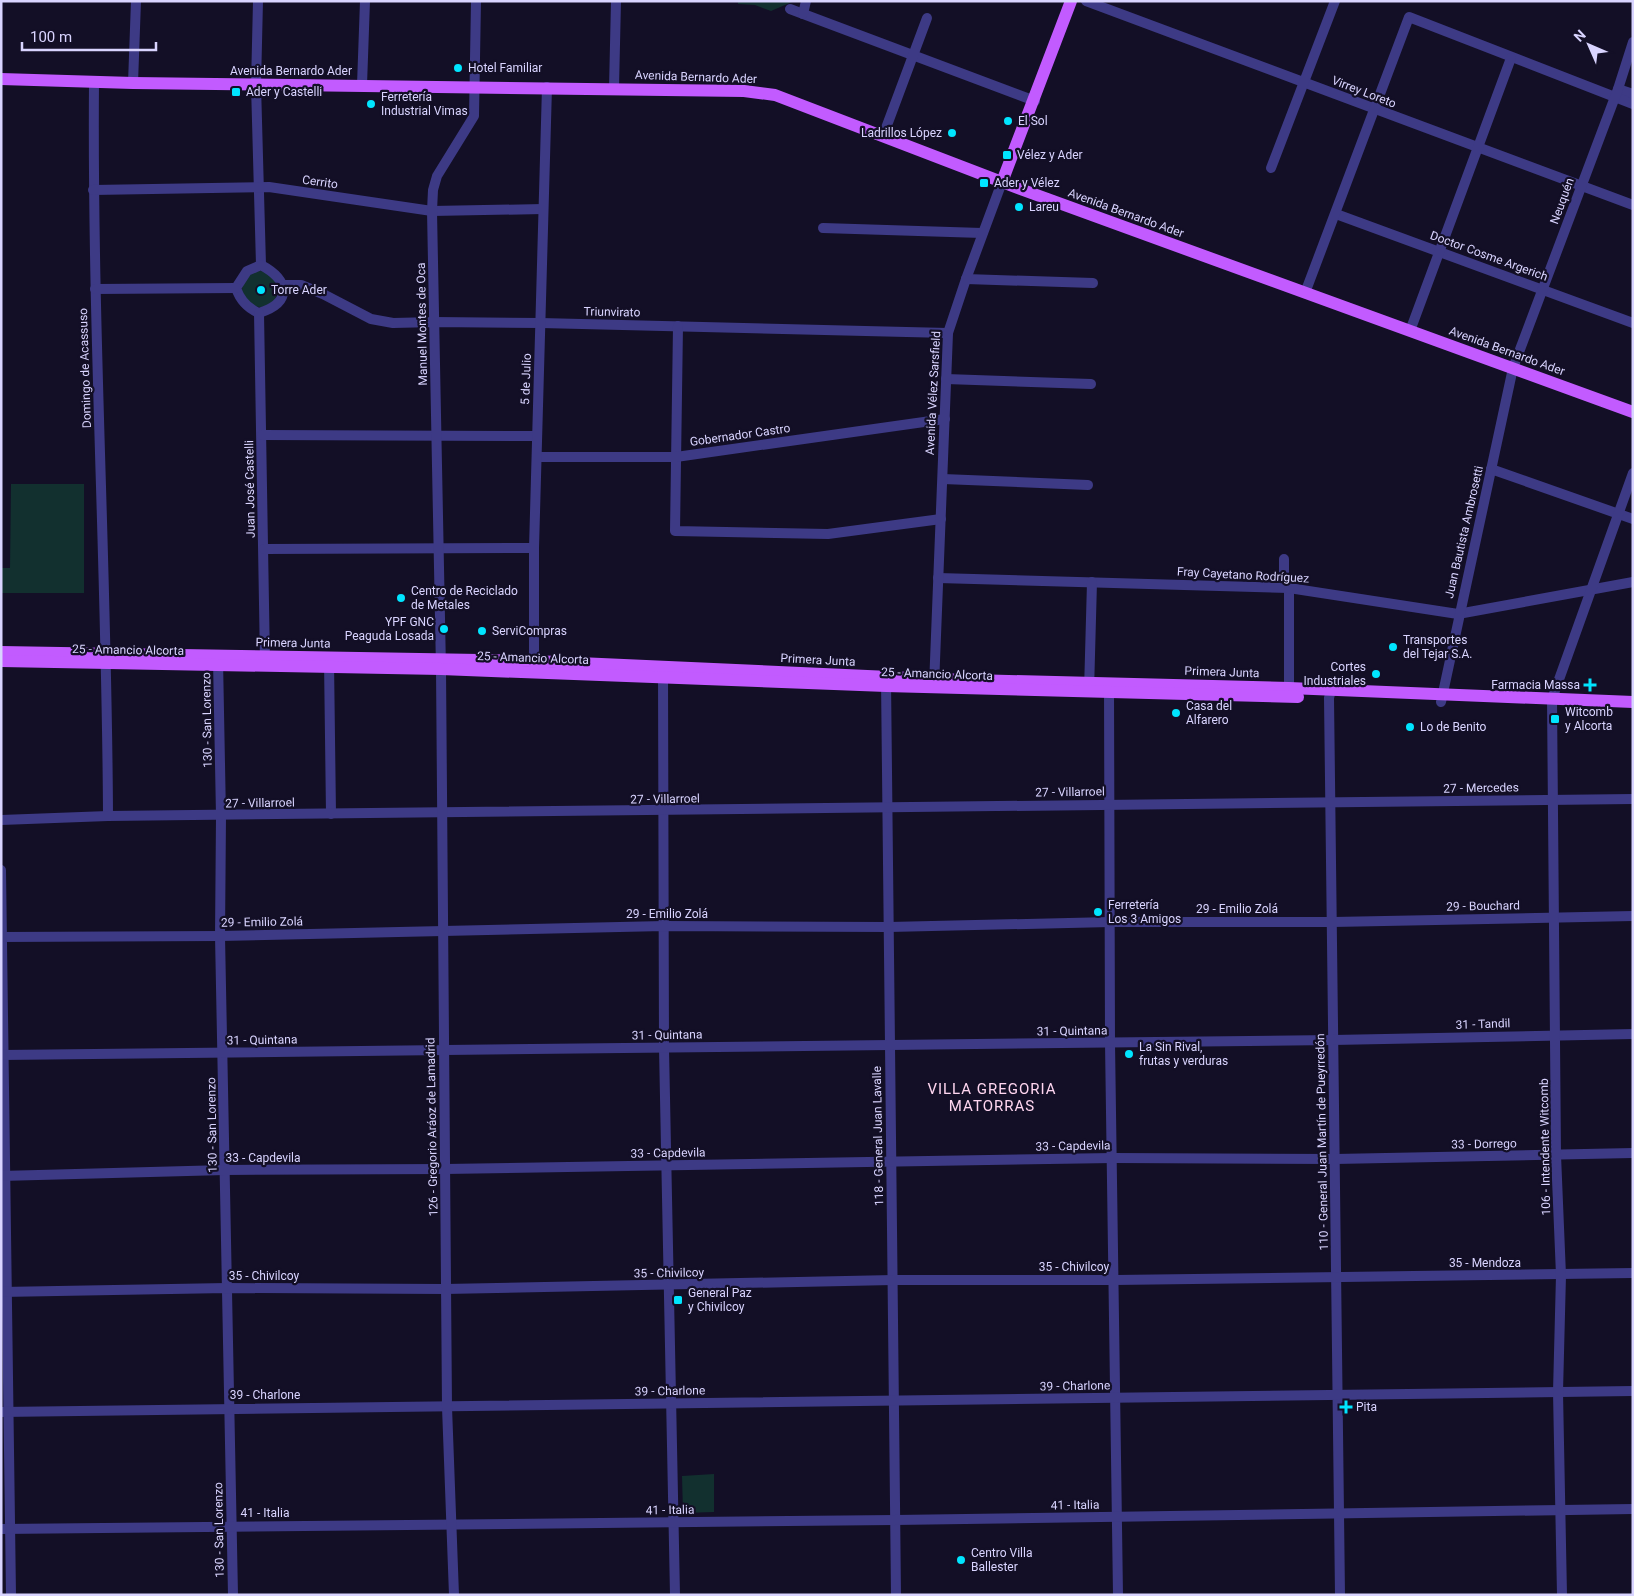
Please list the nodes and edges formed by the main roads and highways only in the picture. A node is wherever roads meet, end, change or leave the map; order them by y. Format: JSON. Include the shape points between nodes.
{"nodes":[{"id":1,"x":1071,"y":1,"type":"edge"},
{"id":2,"x":1,"y":79,"type":"edge"},
{"id":3,"x":1002,"y":182,"type":"junction"},
{"id":4,"x":1633,"y":412,"type":"edge"},
{"id":5,"x":1,"y":652,"type":"edge"},
{"id":6,"x":107,"y":658,"type":"junction"},
{"id":7,"x":1,"y":661,"type":"edge"},
{"id":8,"x":1552,"y":702,"type":"junction"},
{"id":9,"x":1633,"y":702,"type":"edge"},
{"id":10,"x":1633,"y":709,"type":"edge"}],
"edges":[{"from":1,"to":3,"type":"main road","name":"Avenida Vélez Sarsfield"},
{"from":2,"to":3,"type":"main road","name":"Avenida Bernardo Ader","via":[[744,91],[775,95]]},
{"from":3,"to":4,"type":"main road","name":"Avenida Bernardo Ader"},
{"from":5,"to":6,"type":"main road","name":"Primera Junta"},
{"from":6,"to":7,"type":"main road","name":"25 - Amancio Alcorta"},
{"from":6,"to":8,"type":"main road","name":"Primera Junta","via":[[441,664],[886,682]]},
{"from":8,"to":9,"type":"main road","name":"Primera Junta"},
{"from":8,"to":10,"type":"main road"}]}
